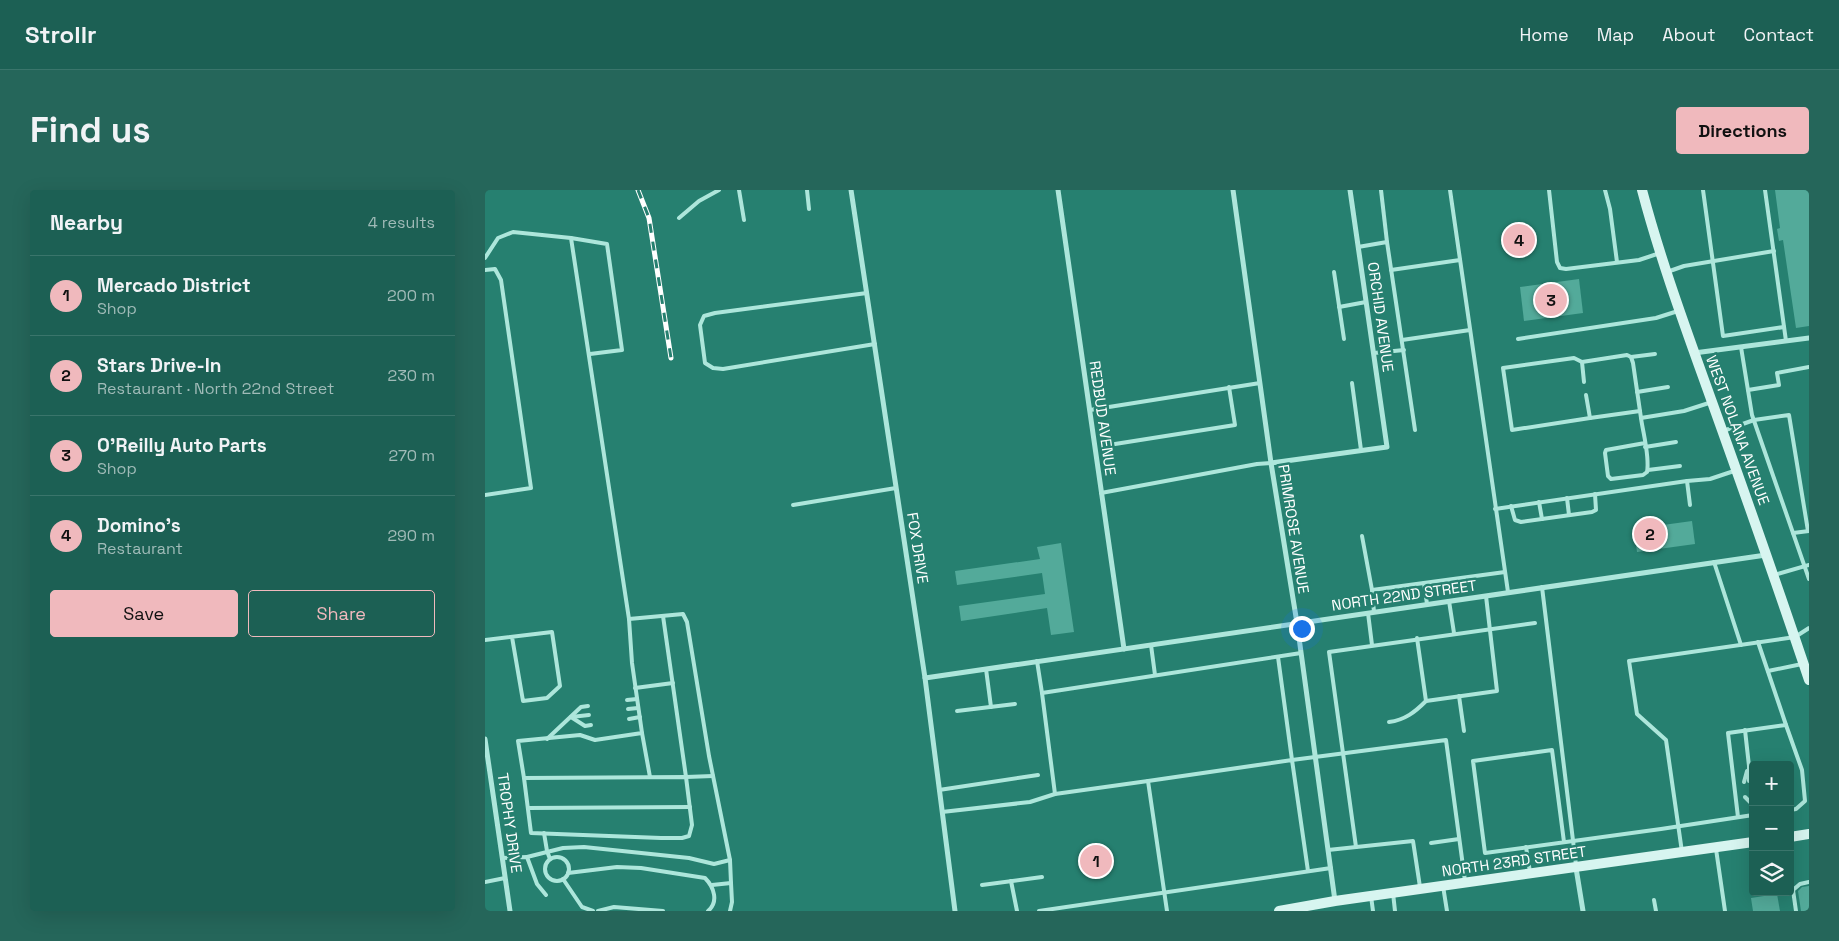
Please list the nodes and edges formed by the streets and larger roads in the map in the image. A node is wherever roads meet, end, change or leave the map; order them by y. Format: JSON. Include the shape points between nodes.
{"nodes":[{"id":1,"x":851,"y":190,"type":"edge"},
{"id":2,"x":1058,"y":190,"type":"edge"},
{"id":3,"x":1233,"y":190,"type":"edge"},
{"id":4,"x":1350,"y":190,"type":"edge"},
{"id":5,"x":1642,"y":190,"type":"edge"},
{"id":6,"x":1809,"y":338,"type":"edge"},
{"id":7,"x":1694,"y":353,"type":"junction"},
{"id":8,"x":1271,"y":463,"type":"junction"},
{"id":9,"x":1767,"y":554,"type":"junction"},
{"id":10,"x":1297,"y":623,"type":"junction"},
{"id":11,"x":1124,"y":649,"type":"junction"},
{"id":12,"x":925,"y":678,"type":"junction"},
{"id":13,"x":1809,"y":680,"type":"edge"},
{"id":14,"x":485,"y":740,"type":"edge"},
{"id":15,"x":1809,"y":834,"type":"edge"},
{"id":16,"x":1794,"y":836,"type":"edge"},
{"id":17,"x":1749,"y":843,"type":"edge"},
{"id":18,"x":1576,"y":868,"type":"junction"},
{"id":19,"x":1335,"y":901,"type":"junction"},
{"id":20,"x":1290,"y":910,"type":"edge"},
{"id":21,"x":511,"y":911,"type":"edge"},
{"id":22,"x":955,"y":911,"type":"edge"},
{"id":23,"x":1279,"y":911,"type":"edge"},
{"id":24,"x":1583,"y":911,"type":"edge"}],
"edges":[{"from":1,"to":12,"type":"street","name":"FOX DRIVE"},
{"from":2,"to":11,"type":"street","name":"REDBUD AVENUE"},
{"from":3,"to":8,"type":"street","name":"PRIMROSE AVENUE"},
{"from":4,"to":8,"type":"street","name":"ORCHID AVENUE","via":[[1387,447]]},
{"from":5,"to":7,"type":"main road","name":"WEST NOLANA AVENUE"},
{"from":6,"to":7,"type":"street"},
{"from":7,"to":9,"type":"main road","name":"WEST NOLANA AVENUE"},
{"from":8,"to":10,"type":"street","name":"PRIMROSE AVENUE"},
{"from":9,"to":10,"type":"street","name":"NORTH 22ND STREET"},
{"from":9,"to":13,"type":"main road","name":"WEST NOLANA AVENUE"},
{"from":10,"to":11,"type":"street","name":"NORTH 22ND STREET"},
{"from":10,"to":19,"type":"street","name":"PRIMROSE AVENUE"},
{"from":11,"to":12,"type":"street","name":"NORTH 22ND STREET"},
{"from":12,"to":22,"type":"street","name":"FOX DRIVE"},
{"from":14,"to":21,"type":"street","name":"TROPHY DRIVE"},
{"from":15,"to":16,"type":"main road"},
{"from":17,"to":18,"type":"main road","name":"NORTH 23RD STREET"},
{"from":18,"to":19,"type":"main road","name":"NORTH 23RD STREET"},
{"from":18,"to":24,"type":"street"},
{"from":19,"to":20,"type":"main road","name":"NORTH 23RD STREET"},
{"from":20,"to":23,"type":"main road","name":"NORTH 23RD STREET"}]}
